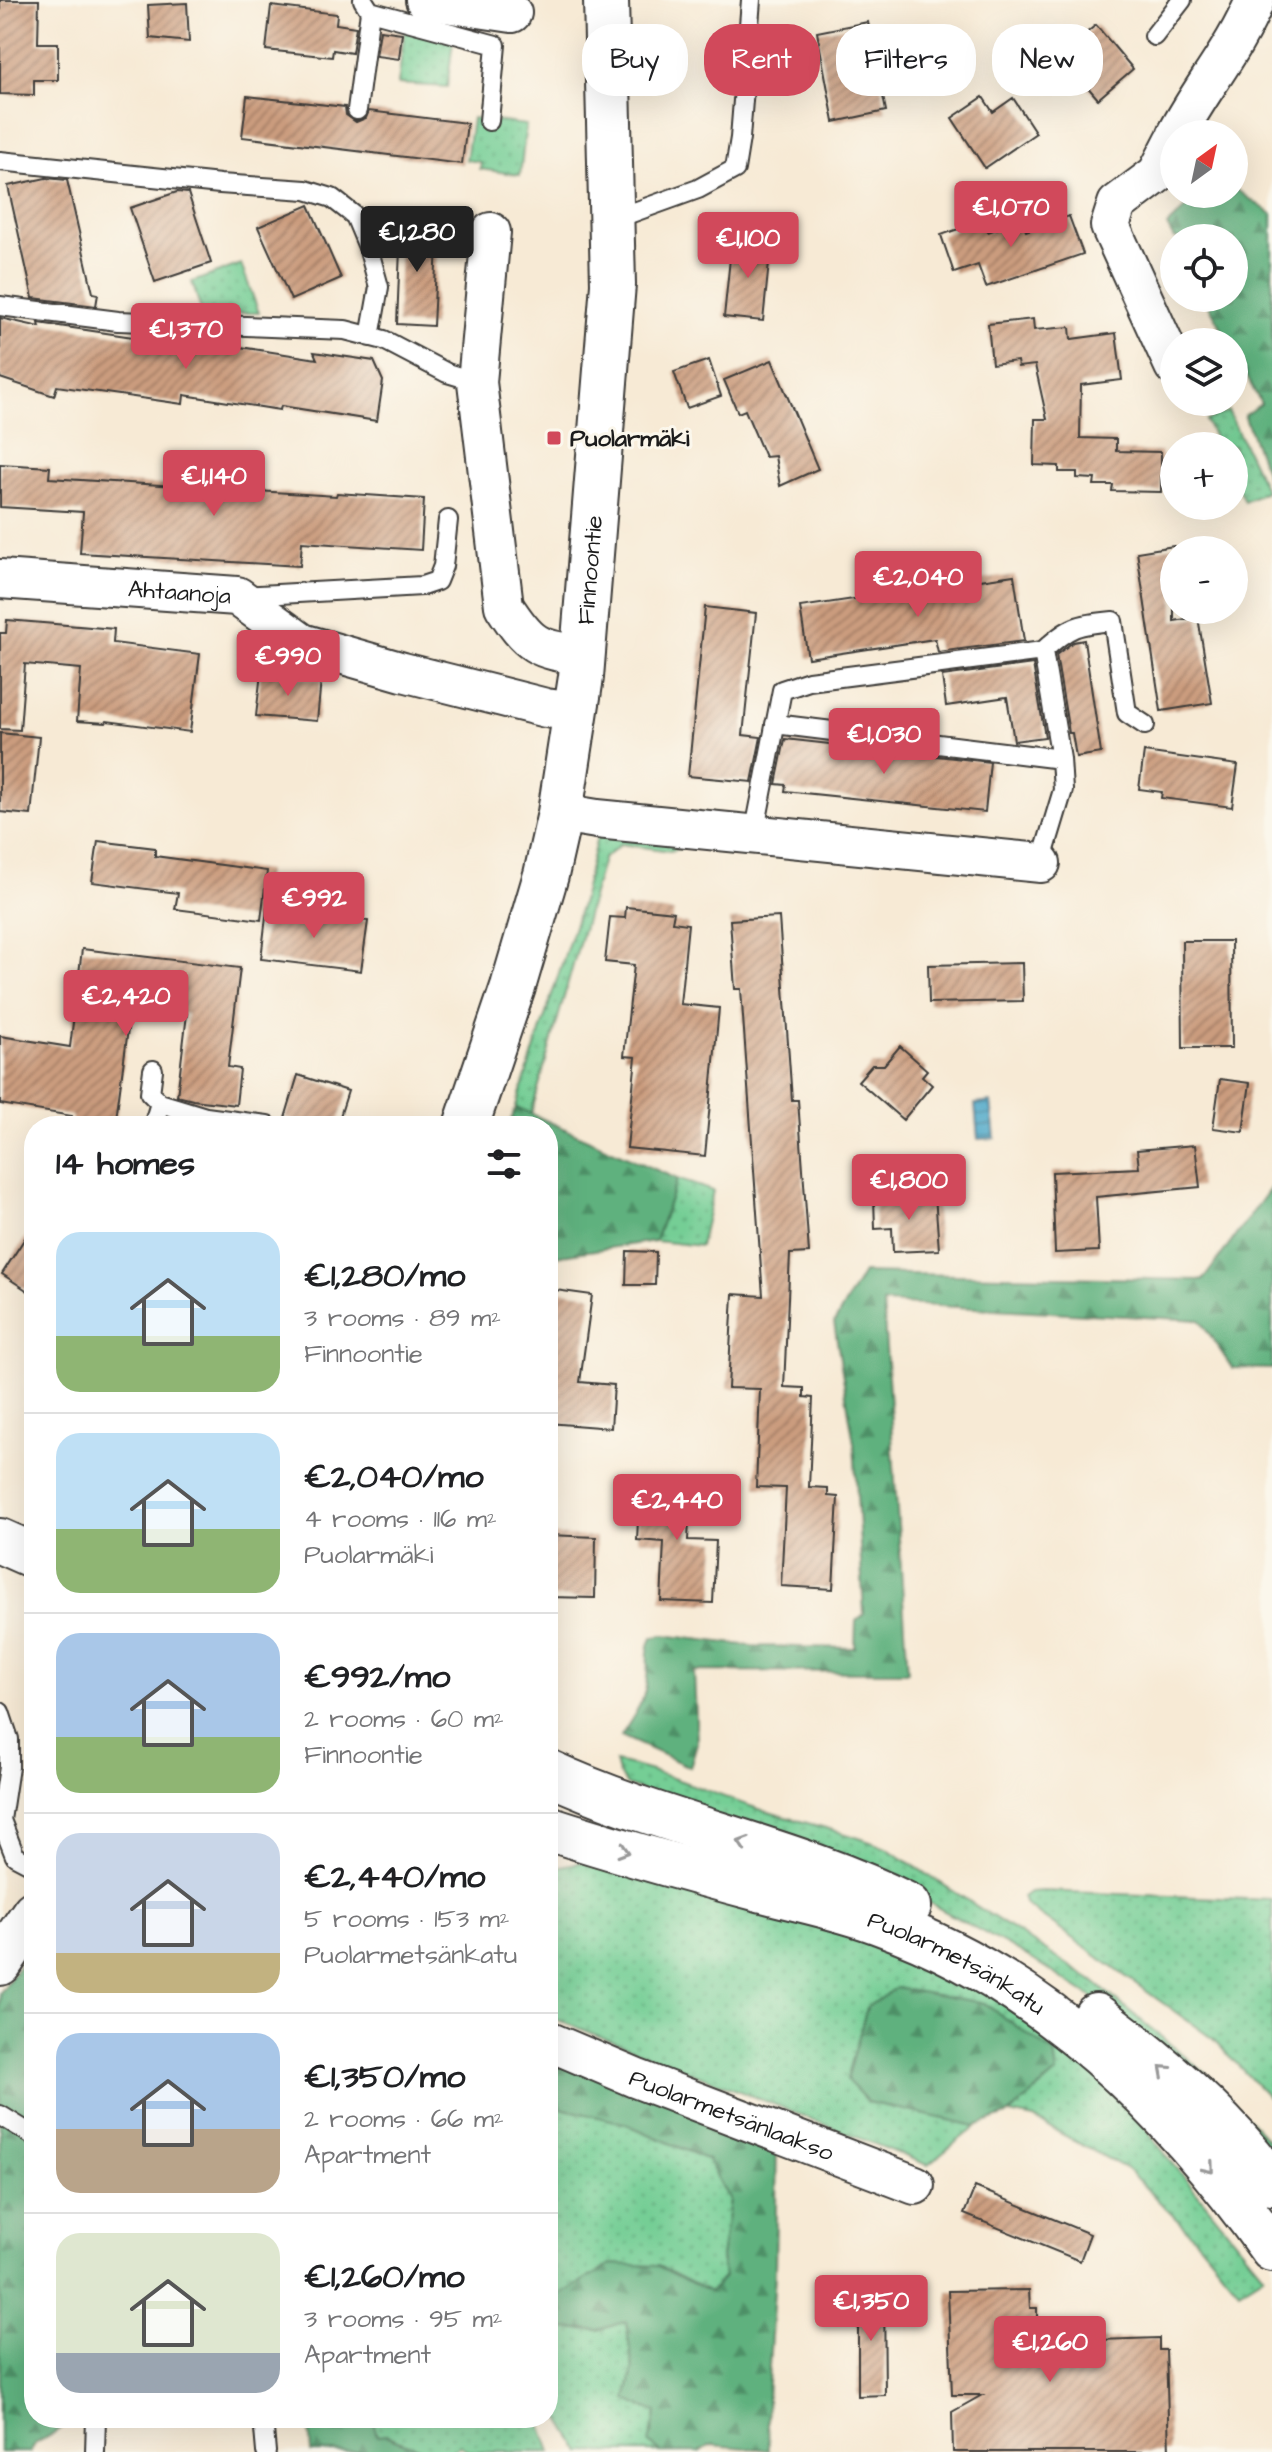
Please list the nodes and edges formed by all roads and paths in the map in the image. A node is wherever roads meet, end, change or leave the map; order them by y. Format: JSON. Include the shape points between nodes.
{"nodes":[{"id":1,"x":425,"y":0,"type":"edge"},
{"id":2,"x":606,"y":0,"type":"edge"},
{"id":3,"x":751,"y":0,"type":"edge"},
{"id":4,"x":1182,"y":0,"type":"edge"},
{"id":5,"x":1255,"y":0,"type":"edge"},
{"id":6,"x":367,"y":5,"type":"edge"},
{"id":7,"x":512,"y":13,"type":"dead end"},
{"id":8,"x":1154,"y":36,"type":"dead end"},
{"id":9,"x":357,"y":110,"type":"dead end"},
{"id":10,"x":1184,"y":120,"type":"edge"},
{"id":11,"x":489,"y":121,"type":"dead end"},
{"id":12,"x":0,"y":161,"type":"edge"},
{"id":13,"x":1160,"y":168,"type":"edge"},
{"id":14,"x":612,"y":220,"type":"junction"},
{"id":15,"x":491,"y":232,"type":"dead end"},
{"id":16,"x":0,"y":306,"type":"edge"},
{"id":17,"x":1160,"y":335,"type":"edge"},
{"id":18,"x":370,"y":337,"type":"junction"},
{"id":19,"x":477,"y":382,"type":"junction"},
{"id":20,"x":448,"y":520,"type":"dead end"},
{"id":21,"x":0,"y":579,"type":"edge"},
{"id":22,"x":237,"y":596,"type":"junction"},
{"id":23,"x":1043,"y":651,"type":"junction"},
{"id":24,"x":583,"y":655,"type":"junction"},
{"id":25,"x":575,"y":712,"type":"junction"},
{"id":26,"x":775,"y":724,"type":"junction"},
{"id":27,"x":1145,"y":725,"type":"dead end"},
{"id":28,"x":1061,"y":759,"type":"junction"},
{"id":29,"x":560,"y":813,"type":"junction"},
{"id":30,"x":754,"y":835,"type":"junction"},
{"id":31,"x":1041,"y":863,"type":"joint"},
{"id":32,"x":153,"y":1070,"type":"dead end"},
{"id":33,"x":160,"y":1103,"type":"junction"},
{"id":34,"x":156,"y":1116,"type":"edge"},
{"id":35,"x":191,"y":1116,"type":"edge"},
{"id":36,"x":469,"y":1116,"type":"edge"},
{"id":37,"x":0,"y":1541,"type":"edge"},
{"id":38,"x":24,"y":1552,"type":"edge"},
{"id":39,"x":0,"y":1712,"type":"edge"},
{"id":40,"x":563,"y":1779,"type":"edge"},
{"id":41,"x":558,"y":1832,"type":"edge"},
{"id":42,"x":24,"y":1861,"type":"edge"},
{"id":43,"x":24,"y":1928,"type":"edge"},
{"id":44,"x":0,"y":1963,"type":"edge"},
{"id":45,"x":558,"y":2045,"type":"edge"},
{"id":46,"x":0,"y":2115,"type":"edge"},
{"id":47,"x":24,"y":2130,"type":"edge"},
{"id":48,"x":1272,"y":2183,"type":"edge"},
{"id":49,"x":915,"y":2185,"type":"dead end"},
{"id":50,"x":1272,"y":2249,"type":"edge"},
{"id":51,"x":96,"y":2428,"type":"edge"},
{"id":52,"x":264,"y":2428,"type":"edge"},
{"id":53,"x":95,"y":2452,"type":"edge"},
{"id":54,"x":266,"y":2452,"type":"edge"}],
"edges":[{"from":1,"to":7,"type":"street"},
{"from":2,"to":14,"type":"main road","name":"Finnoontie"},
{"from":3,"to":14,"type":"lane","via":[[735,169],[698,189]]},
{"from":4,"to":8,"type":"lane"},
{"from":5,"to":10,"type":"street","via":[[1243,30]]},
{"from":6,"to":9,"type":"lane"},
{"from":6,"to":11,"type":"lane","via":[[496,45]]},
{"from":12,"to":18,"type":"lane","via":[[306,190],[332,198],[355,216],[379,287]]},
{"from":13,"to":17,"type":"street","via":[[1117,204],[1110,226]]},
{"from":14,"to":24,"type":"main road","name":"Finnoontie","via":[[611,313]]},
{"from":15,"to":19,"type":"street"},
{"from":16,"to":18,"type":"lane","via":[[118,321],[345,330]]},
{"from":18,"to":19,"type":"lane"},
{"from":19,"to":24,"type":"street","via":[[504,606],[523,636],[552,651]]},
{"from":20,"to":22,"type":"lane","via":[[437,581]]},
{"from":21,"to":22,"type":"street","name":"Ahtaanoja"},
{"from":22,"to":25,"type":"street","name":"Ahtaanoja","via":[[302,643]]},
{"from":23,"to":26,"type":"lane","via":[[809,681],[782,690]]},
{"from":23,"to":27,"type":"lane","via":[[1078,624],[1113,621],[1127,713]]},
{"from":23,"to":28,"type":"lane"},
{"from":24,"to":25,"type":"main road","name":"Finnoontie"},
{"from":25,"to":29,"type":"main road","name":"Finnoontie"},
{"from":26,"to":28,"type":"lane"},
{"from":26,"to":30,"type":"lane"},
{"from":28,"to":31,"type":"lane","via":[[1063,790]]},
{"from":29,"to":30,"type":"street"},
{"from":29,"to":36,"type":"main road","name":"Finnoontie","via":[[513,987]]},
{"from":30,"to":31,"type":"street"},
{"from":32,"to":33,"type":"lane","via":[[150,1093]]},
{"from":33,"to":34,"type":"lane"},
{"from":33,"to":35,"type":"lane"},
{"from":37,"to":38,"type":"main road"},
{"from":39,"to":42,"type":"lane","via":[[9,1739],[1,1820],[15,1856]]},
{"from":48,"to":40,"type":"main road","name":"Puolarmetsänkatu","one_way":true,"via":[[1221,2123],[1133,2043],[973,1939],[817,1868]]},
{"from":41,"to":50,"type":"main road","name":"Puolarmetsänkatu","one_way":true,"via":[[877,1921],[975,1965],[1098,2050],[1175,2128]]},
{"from":43,"to":44,"type":"main road"},
{"from":45,"to":49,"type":"street","name":"Puolarmetsänlaakso"},
{"from":46,"to":47,"type":"lane"},
{"from":51,"to":53,"type":"lane"},
{"from":52,"to":54,"type":"lane"}]}
